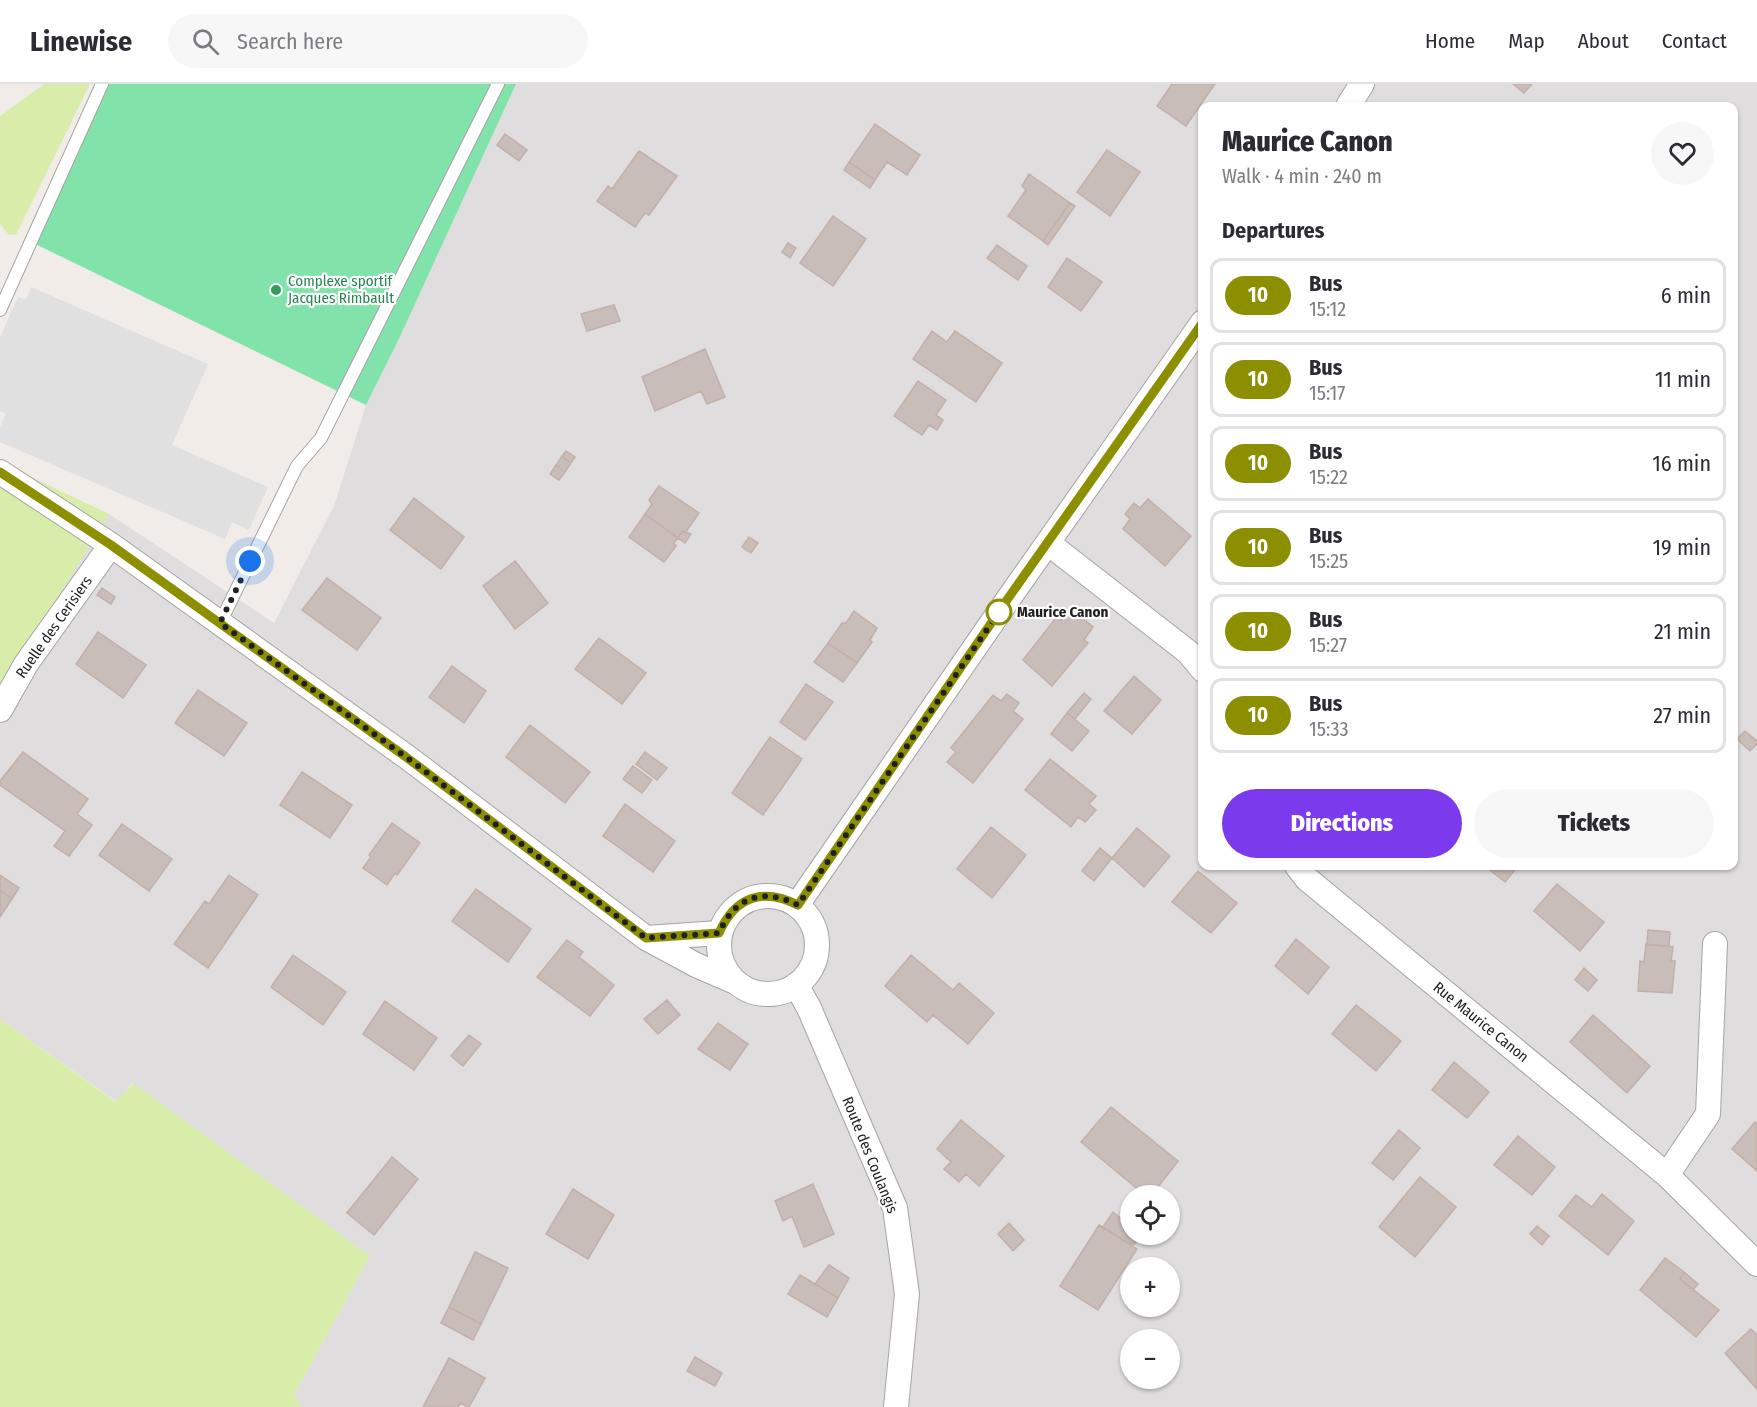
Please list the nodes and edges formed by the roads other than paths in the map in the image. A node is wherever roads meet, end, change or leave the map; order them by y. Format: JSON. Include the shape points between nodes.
{"nodes":[{"id":1,"x":102,"y":84,"type":"edge"},
{"id":2,"x":498,"y":84,"type":"edge"},
{"id":3,"x":1362,"y":84,"type":"edge"},
{"id":4,"x":1351,"y":102,"type":"edge"},
{"id":5,"x":0,"y":310,"type":"edge"},
{"id":6,"x":1198,"y":329,"type":"edge"},
{"id":7,"x":0,"y":472,"type":"edge"},
{"id":8,"x":1048,"y":543,"type":"junction"},
{"id":9,"x":111,"y":545,"type":"junction"},
{"id":10,"x":220,"y":623,"type":"junction"},
{"id":11,"x":1198,"y":664,"type":"edge"},
{"id":12,"x":0,"y":710,"type":"edge"},
{"id":13,"x":1300,"y":870,"type":"edge"},
{"id":14,"x":798,"y":905,"type":"junction"},
{"id":15,"x":719,"y":933,"type":"junction"},
{"id":16,"x":646,"y":938,"type":"junction"},
{"id":17,"x":1715,"y":944,"type":"dead end"},
{"id":18,"x":733,"y":981,"type":"junction"},
{"id":19,"x":796,"y":985,"type":"junction"},
{"id":20,"x":1667,"y":1175,"type":"junction"},
{"id":21,"x":1757,"y":1264,"type":"edge"},
{"id":22,"x":896,"y":1407,"type":"edge"}],
"edges":[{"from":1,"to":5,"type":"lane"},
{"from":2,"to":10,"type":"lane","via":[[321,438],[297,466]]},
{"from":3,"to":4,"type":"street"},
{"from":6,"to":8,"type":"street"},
{"from":7,"to":9,"type":"street"},
{"from":8,"to":11,"type":"street","via":[[1188,652]]},
{"from":8,"to":14,"type":"street"},
{"from":9,"to":10,"type":"street"},
{"from":9,"to":12,"type":"street","name":"Ruelle des Cerisiers","via":[[26,664]]},
{"from":10,"to":16,"type":"street"},
{"from":13,"to":20,"type":"street","name":"Rue Maurice Canon"},
{"from":14,"to":15,"type":"street","via":[[783,897],[750,898],[736,906]]},
{"from":14,"to":19,"type":"street","via":[[815,930],[817,946],[807,975]]},
{"from":15,"to":16,"type":"street"},
{"from":15,"to":18,"type":"street","via":[[718,951]]},
{"from":16,"to":18,"type":"street"},
{"from":17,"to":20,"type":"street","via":[[1708,1114]]},
{"from":18,"to":19,"type":"street","via":[[764,994],[784,992]]},
{"from":19,"to":22,"type":"street","name":"Route des Coulangis","via":[[895,1208],[907,1294]]},
{"from":20,"to":21,"type":"street","name":"Rue Maurice Canon"}]}
